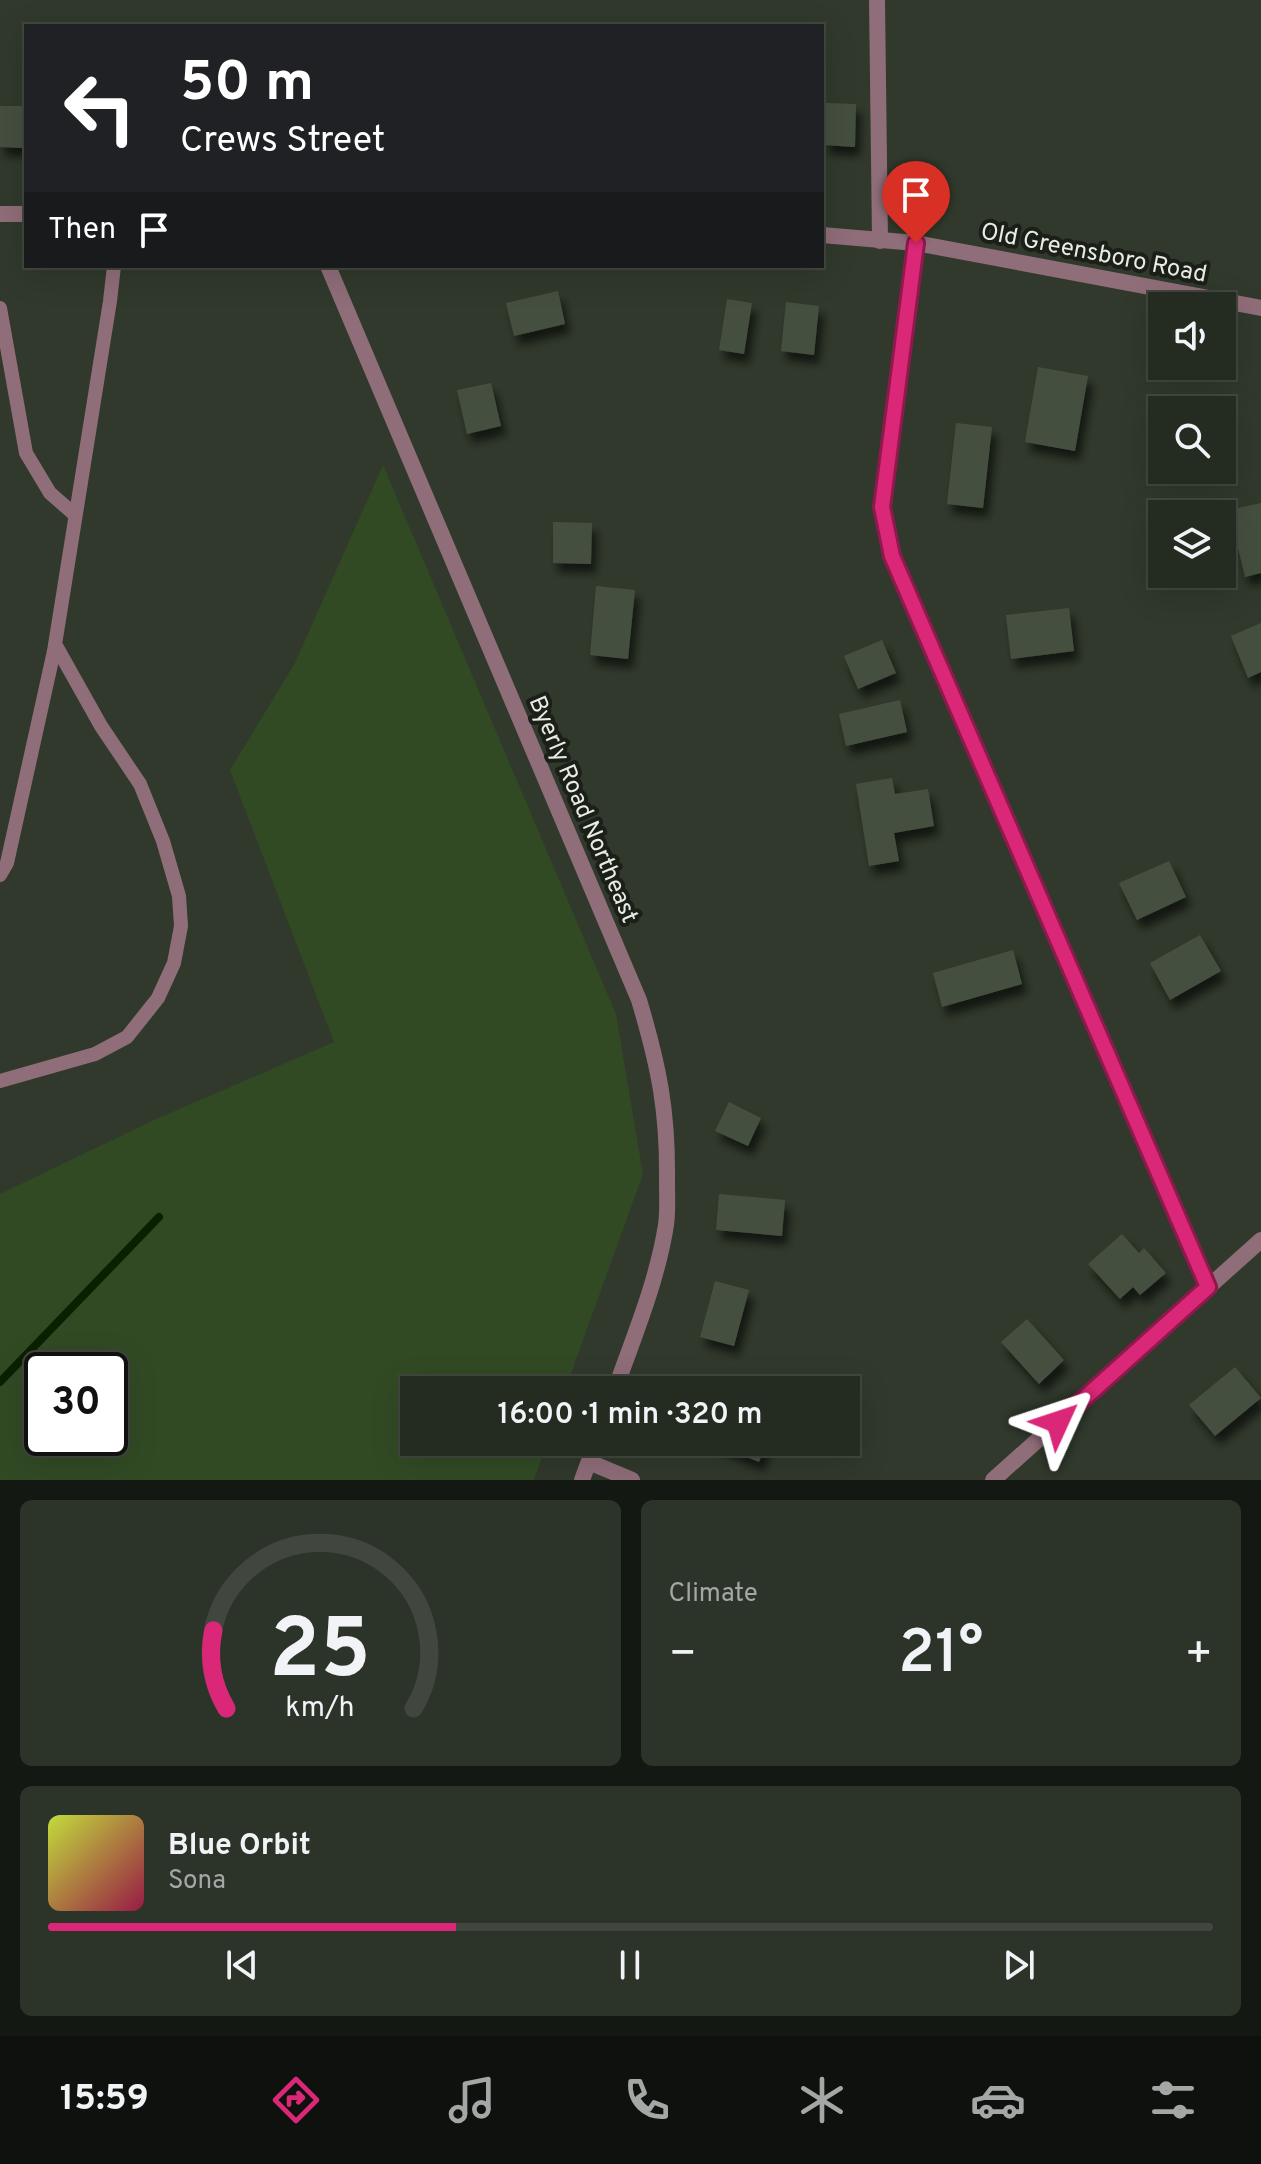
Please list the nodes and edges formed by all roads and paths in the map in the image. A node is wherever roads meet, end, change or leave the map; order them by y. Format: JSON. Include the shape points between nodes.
{"nodes":[{"id":1,"x":877,"y":0,"type":"edge"},
{"id":2,"x":0,"y":214,"type":"edge"},
{"id":3,"x":24,"y":214,"type":"edge"},
{"id":4,"x":824,"y":235,"type":"edge"},
{"id":5,"x":880,"y":241,"type":"junction"},
{"id":6,"x":916,"y":243,"type":"junction"},
{"id":7,"x":114,"y":268,"type":"edge"},
{"id":8,"x":329,"y":268,"type":"edge"},
{"id":9,"x":0,"y":308,"type":"edge"},
{"id":10,"x":1261,"y":308,"type":"edge"},
{"id":11,"x":74,"y":514,"type":"junction"},
{"id":12,"x":55,"y":644,"type":"junction"},
{"id":13,"x":0,"y":875,"type":"edge"},
{"id":14,"x":0,"y":1081,"type":"edge"},
{"id":15,"x":1261,"y":1240,"type":"edge"},
{"id":16,"x":1208,"y":1287,"type":"junction"},
{"id":17,"x":620,"y":1376,"type":"edge"},
{"id":18,"x":591,"y":1456,"type":"edge"},
{"id":19,"x":589,"y":1462,"type":"junction"},
{"id":20,"x":582,"y":1480,"type":"edge"},
{"id":21,"x":632,"y":1480,"type":"edge"},
{"id":22,"x":993,"y":1480,"type":"edge"}],
"edges":[{"from":1,"to":5,"type":"street"},
{"from":2,"to":3,"type":"street"},
{"from":4,"to":5,"type":"street","name":"Old Greensboro Road"},
{"from":5,"to":6,"type":"street","name":"Old Greensboro Road"},
{"from":6,"to":10,"type":"street","name":"Old Greensboro Road"},
{"from":6,"to":16,"type":"street","via":[[882,507],[892,556]]},
{"from":7,"to":11,"type":"lane"},
{"from":8,"to":17,"type":"street","name":"Byerly Road Northeast","via":[[639,1000],[657,1061],[667,1147],[666,1223],[653,1284]]},
{"from":9,"to":11,"type":"lane","via":[[26,453],[50,493]]},
{"from":11,"to":12,"type":"lane"},
{"from":12,"to":13,"type":"lane","via":[[7,863]]},
{"from":12,"to":14,"type":"lane","via":[[140,784],[171,868],[181,926],[174,963],[158,998],[127,1037],[95,1054]]},
{"from":15,"to":16,"type":"street"},
{"from":16,"to":22,"type":"street"},
{"from":18,"to":19,"type":"street"},
{"from":19,"to":20,"type":"street"},
{"from":19,"to":21,"type":"street"}]}
